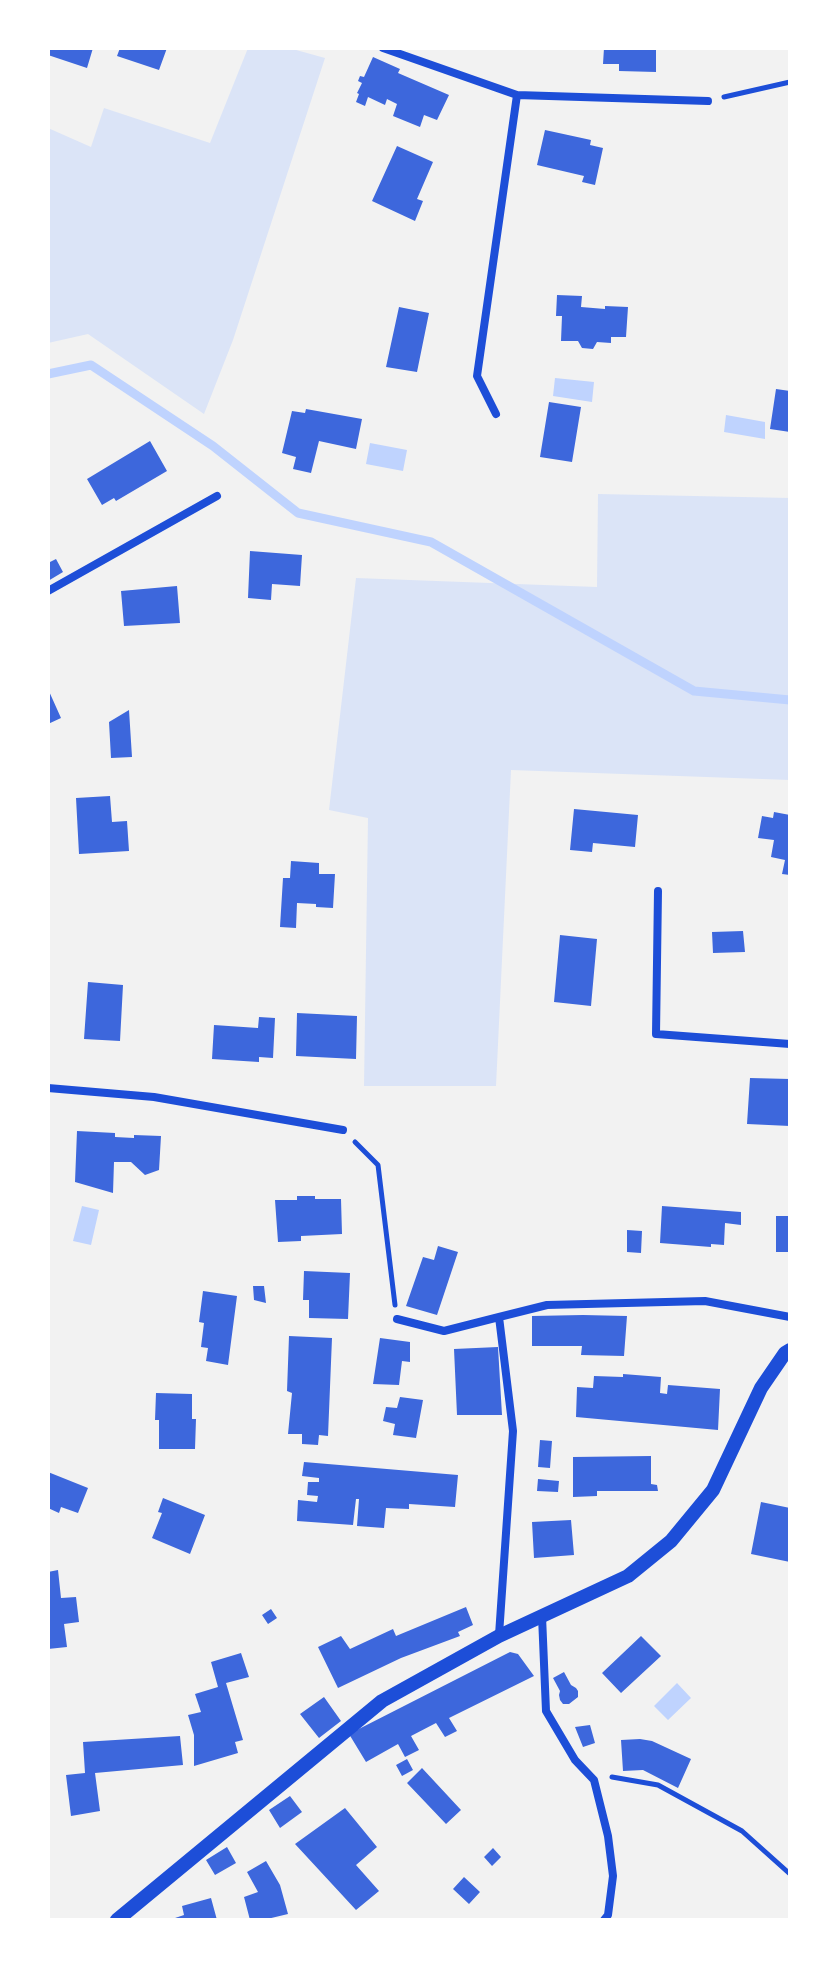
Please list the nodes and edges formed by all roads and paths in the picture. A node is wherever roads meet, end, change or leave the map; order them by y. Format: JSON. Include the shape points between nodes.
{"nodes":[{"id":1,"x":383,"y":48,"type":"edge"},
{"id":2,"x":790,"y":82,"type":"edge"},
{"id":3,"x":517,"y":95,"type":"junction"},
{"id":4,"x":708,"y":101,"type":"joint"},
{"id":5,"x":496,"y":414,"type":"dead end"},
{"id":6,"x":217,"y":496,"type":"dead end"},
{"id":7,"x":48,"y":591,"type":"edge"},
{"id":8,"x":658,"y":891,"type":"dead end"},
{"id":9,"x":790,"y":1044,"type":"edge"},
{"id":10,"x":48,"y":1088,"type":"edge"},
{"id":11,"x":343,"y":1130,"type":"joint"},
{"id":12,"x":499,"y":1317,"type":"junction"},
{"id":13,"x":790,"y":1317,"type":"edge"},
{"id":14,"x":397,"y":1319,"type":"joint"},
{"id":15,"x":790,"y":1350,"type":"edge"},
{"id":16,"x":542,"y":1616,"type":"junction"},
{"id":17,"x":499,"y":1636,"type":"junction"},
{"id":18,"x":594,"y":1780,"type":"junction"},
{"id":19,"x":790,"y":1874,"type":"edge"},
{"id":20,"x":117,"y":1920,"type":"edge"},
{"id":21,"x":604,"y":1920,"type":"edge"}],
"edges":[{"from":1,"to":3,"type":"street"},
{"from":2,"to":4,"type":"path"},
{"from":3,"to":4,"type":"street"},
{"from":3,"to":5,"type":"street","via":[[477,376]]},
{"from":6,"to":7,"type":"street"},
{"from":8,"to":9,"type":"street","via":[[656,1034]]},
{"from":10,"to":11,"type":"street","via":[[154,1097]]},
{"from":11,"to":14,"type":"path","via":[[378,1165]]},
{"from":12,"to":13,"type":"street","via":[[547,1305],[705,1301]]},
{"from":12,"to":14,"type":"street","via":[[444,1331]]},
{"from":12,"to":17,"type":"street","via":[[513,1431]]},
{"from":15,"to":16,"type":"street","via":[[761,1388],[713,1490],[671,1541],[628,1576]]},
{"from":16,"to":17,"type":"street"},
{"from":16,"to":18,"type":"street","via":[[546,1711],[575,1760]]},
{"from":17,"to":20,"type":"street","via":[[382,1701]]},
{"from":18,"to":19,"type":"path","via":[[613,1777],[658,1785],[742,1831]]},
{"from":18,"to":21,"type":"street","via":[[613,1876]]}]}
